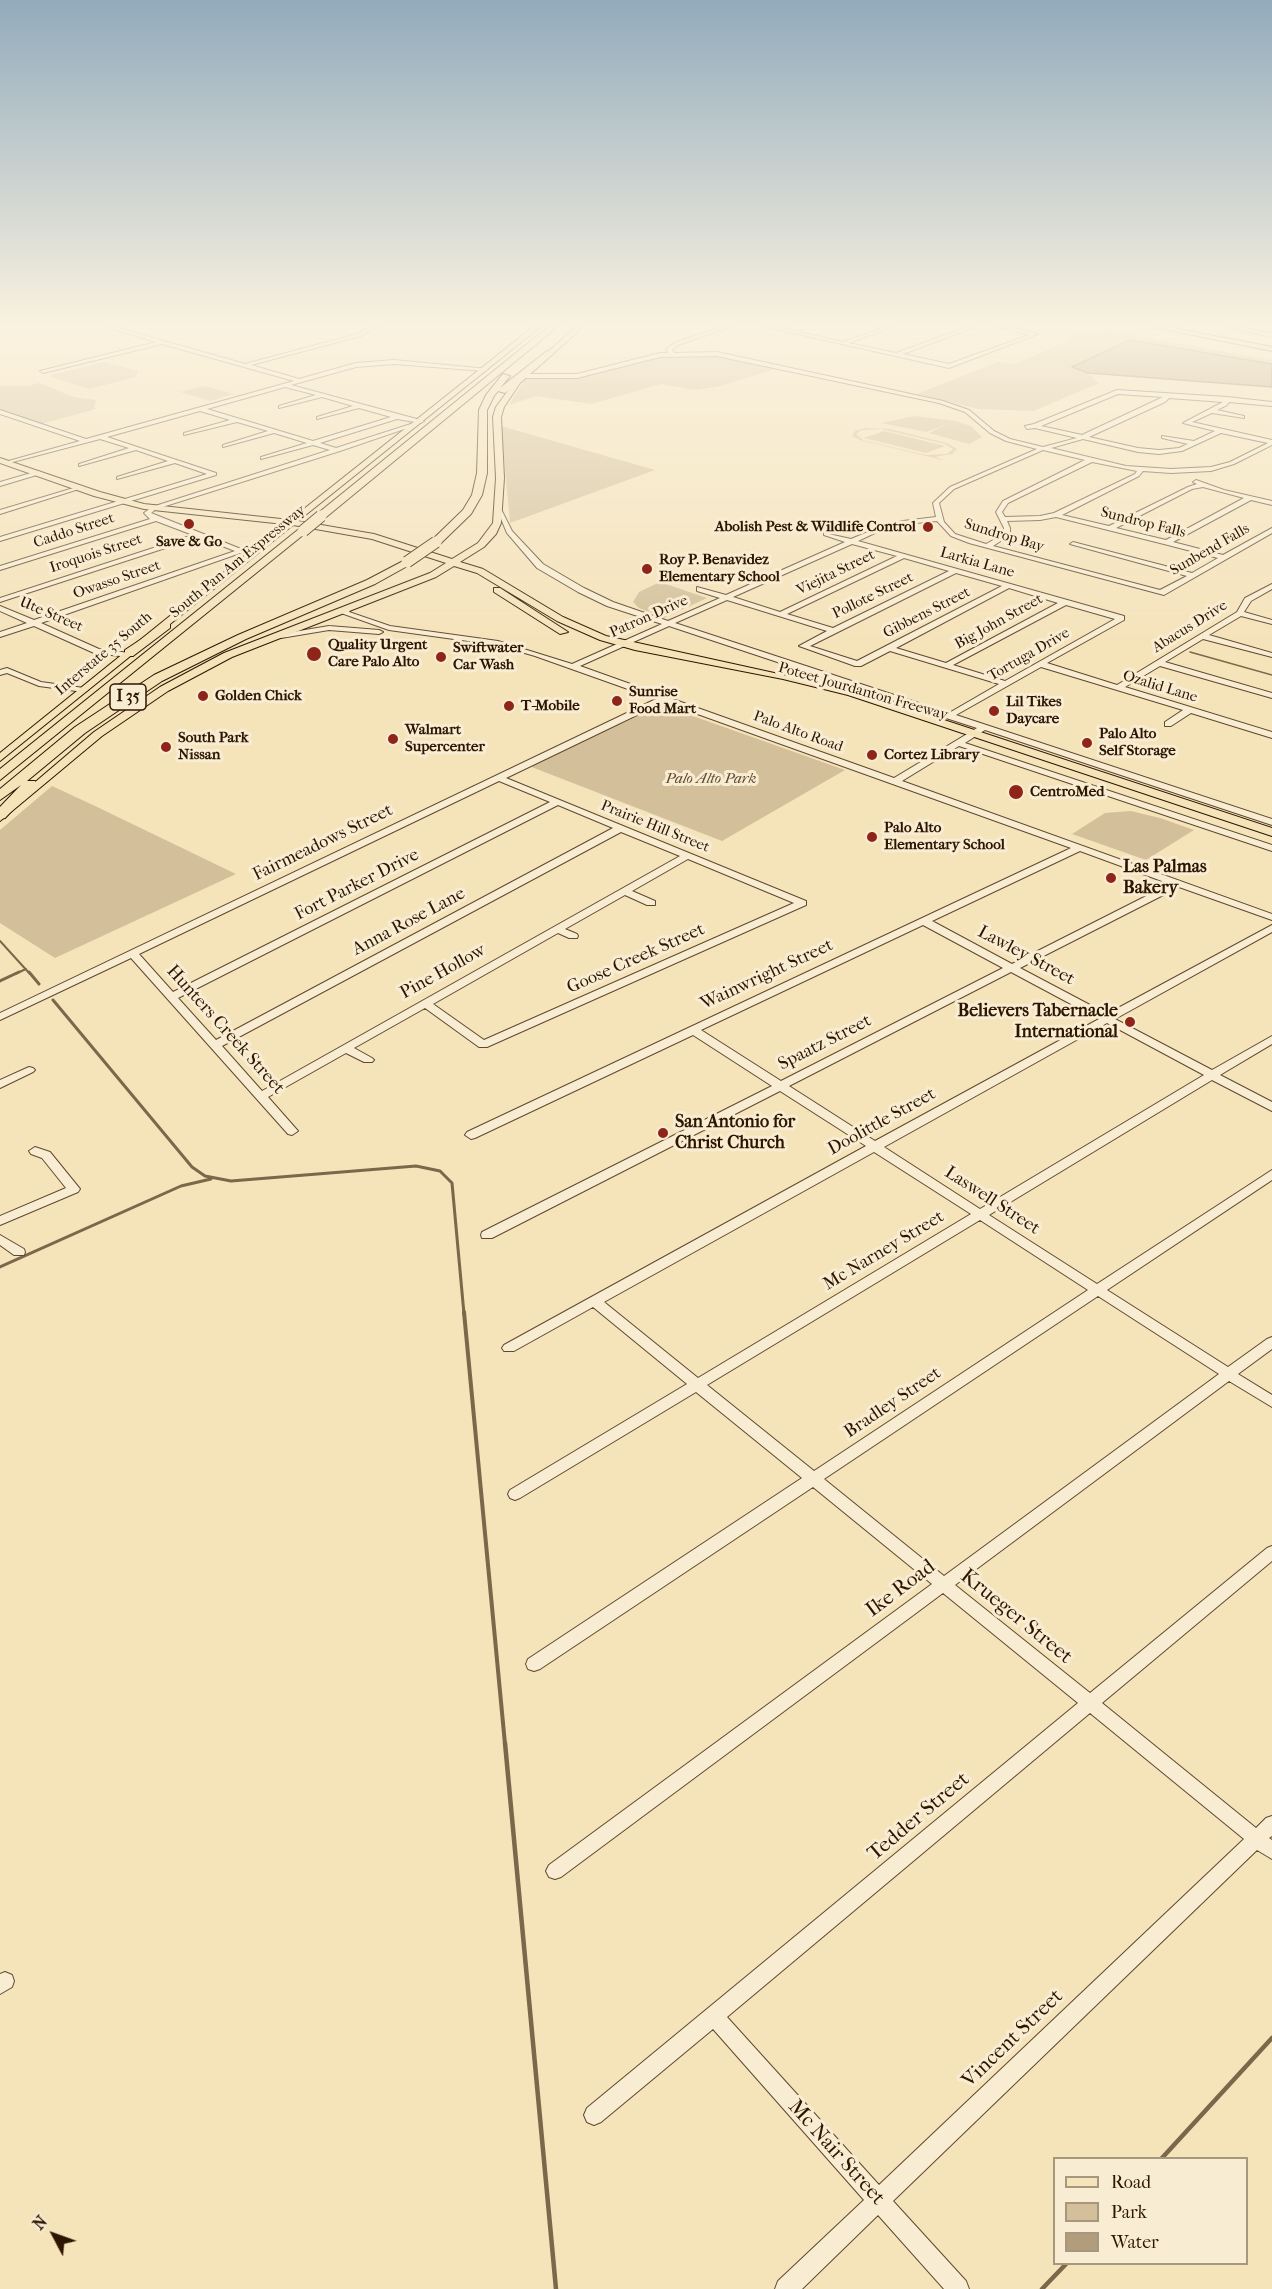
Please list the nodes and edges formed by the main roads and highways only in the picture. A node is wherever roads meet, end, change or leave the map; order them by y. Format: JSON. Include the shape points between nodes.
{"nodes":[{"id":1,"x":404,"y":434,"type":"edge"},
{"id":2,"x":421,"y":434,"type":"edge"},
{"id":3,"x":422,"y":434,"type":"edge"},
{"id":4,"x":483,"y":434,"type":"edge"},
{"id":5,"x":497,"y":434,"type":"edge"},
{"id":6,"x":418,"y":437,"type":"junction"},
{"id":7,"x":3,"y":461,"type":"edge"},
{"id":8,"x":303,"y":515,"type":"junction"},
{"id":9,"x":276,"y":522,"type":"junction"},
{"id":10,"x":292,"y":523,"type":"junction"},
{"id":11,"x":303,"y":531,"type":"junction"},
{"id":12,"x":278,"y":534,"type":"junction"},
{"id":13,"x":479,"y":546,"type":"junction"},
{"id":14,"x":455,"y":563,"type":"junction"},
{"id":15,"x":480,"y":571,"type":"junction"},
{"id":16,"x":467,"y":572,"type":"junction"},
{"id":17,"x":436,"y":574,"type":"junction"},
{"id":18,"x":617,"y":646,"type":"junction"},
{"id":19,"x":127,"y":654,"type":"junction"},
{"id":20,"x":158,"y":678,"type":"junction"},
{"id":21,"x":971,"y":735,"type":"junction"},
{"id":22,"x":0,"y":758,"type":"edge"},
{"id":23,"x":0,"y":776,"type":"edge"},
{"id":24,"x":0,"y":796,"type":"edge"},
{"id":25,"x":0,"y":816,"type":"edge"},
{"id":26,"x":1272,"y":831,"type":"edge"},
{"id":27,"x":1272,"y":840,"type":"edge"}],
"edges":[{"from":1,"to":8,"type":"main road","name":"Interstate 35 South"},
{"from":2,"to":6,"type":"highway"},
{"from":3,"to":6,"type":"highway","name":"South Pan Am Expressway","number":"I 35"},
{"from":4,"to":20,"type":"highway","number":"I 35","bridge":true,"via":[[479,489],[467,512],[436,542],[371,582]]},
{"from":5,"to":13,"type":"main road","via":[[499,510],[493,532]]},
{"from":6,"to":11,"type":"highway","name":"South Pan Am Expressway","number":"I 35","bridge":true},
{"from":7,"to":9,"type":"main road","name":"Poteet Jourdanton Freeway","via":[[123,502]]},
{"from":8,"to":9,"type":"main road"},
{"from":8,"to":10,"type":"main road","name":"Interstate 35 South"},
{"from":8,"to":13,"type":"main road","via":[[443,551]]},
{"from":9,"to":10,"type":"main road","name":"Poteet Jourdanton Freeway"},
{"from":9,"to":12,"type":"main road"},
{"from":10,"to":12,"type":"main road","name":"Interstate 35 South"},
{"from":10,"to":14,"type":"main road","name":"Poteet Jourdanton Freeway","via":[[374,537]]},
{"from":11,"to":19,"type":"highway"},
{"from":11,"to":23,"type":"highway","name":"South Pan Am Expressway","number":"I 35"},
{"from":12,"to":17,"type":"main road","via":[[298,530],[355,538],[435,563]]},
{"from":12,"to":19,"type":"main road","name":"Interstate 35 South"},
{"from":13,"to":14,"type":"main road"},
{"from":13,"to":15,"type":"main road","via":[[473,558]]},
{"from":14,"to":15,"type":"main road","name":"Poteet Jourdanton Freeway"},
{"from":14,"to":16,"type":"main road","name":"Poteet Jourdanton Freeway"},
{"from":14,"to":17,"type":"main road"},
{"from":15,"to":18,"type":"main road","name":"Poteet Jourdanton Freeway","via":[[560,620]]},
{"from":16,"to":17,"type":"main road"},
{"from":16,"to":18,"type":"main road","name":"Poteet Jourdanton Freeway","via":[[565,633]]},
{"from":17,"to":25,"type":"main road","via":[[228,655],[164,689],[86,745]]},
{"from":18,"to":21,"type":"main road","name":"Poteet Jourdanton Freeway","via":[[824,686]]},
{"from":19,"to":22,"type":"main road","name":"Interstate 35 South"},
{"from":20,"to":24,"type":"highway","number":"I 35","via":[[89,723]]},
{"from":20,"to":25,"type":"highway","via":[[83,734]]},
{"from":21,"to":26,"type":"main road","name":"Poteet Jourdanton Freeway"},
{"from":21,"to":27,"type":"main road","name":"Poteet Jourdanton Freeway"}]}
